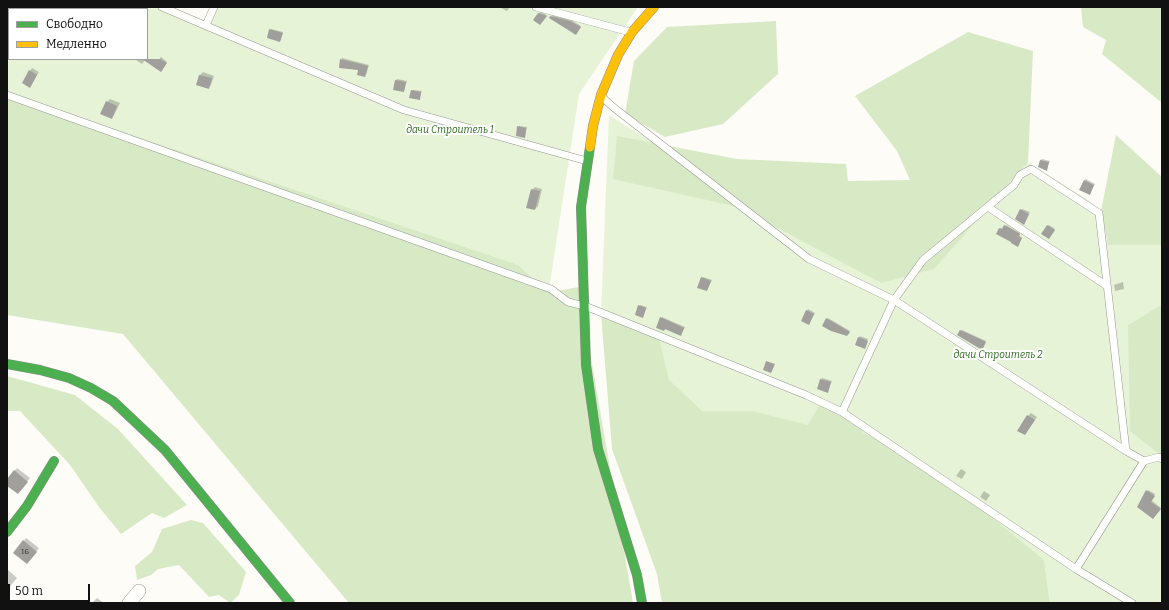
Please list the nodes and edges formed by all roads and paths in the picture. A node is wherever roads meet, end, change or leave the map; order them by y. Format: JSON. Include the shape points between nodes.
{"nodes":[{"id":1,"x":162,"y":7,"type":"edge"},
{"id":2,"x":214,"y":7,"type":"edge"},
{"id":3,"x":536,"y":7,"type":"edge"},
{"id":4,"x":654,"y":7,"type":"edge"},
{"id":5,"x":206,"y":25,"type":"junction"},
{"id":6,"x":632,"y":32,"type":"junction"},
{"id":7,"x":7,"y":95,"type":"edge"},
{"id":8,"x":601,"y":95,"type":"junction"},
{"id":9,"x":587,"y":162,"type":"junction"},
{"id":10,"x":988,"y":207,"type":"junction"},
{"id":11,"x":1107,"y":286,"type":"junction"},
{"id":12,"x":894,"y":300,"type":"junction"},
{"id":13,"x":585,"y":306,"type":"junction"},
{"id":14,"x":7,"y":364,"type":"edge"},
{"id":15,"x":842,"y":412,"type":"junction"},
{"id":16,"x":1126,"y":451,"type":"junction"},
{"id":17,"x":1162,"y":459,"type":"edge"},
{"id":18,"x":1144,"y":461,"type":"junction"},
{"id":19,"x":54,"y":462,"type":"dead end"},
{"id":20,"x":7,"y":532,"type":"edge"},
{"id":21,"x":1076,"y":569,"type":"junction"},
{"id":22,"x":139,"y":591,"type":"dead end"},
{"id":23,"x":129,"y":603,"type":"edge"},
{"id":24,"x":290,"y":603,"type":"edge"},
{"id":25,"x":642,"y":603,"type":"edge"},
{"id":26,"x":1132,"y":603,"type":"edge"}],
"edges":[{"from":1,"to":5,"type":"lane"},
{"from":2,"to":5,"type":"lane"},
{"from":3,"to":6,"type":"lane"},
{"from":4,"to":6,"type":"main road"},
{"from":5,"to":9,"type":"lane","via":[[404,110]]},
{"from":6,"to":8,"type":"main road","via":[[615,62]]},
{"from":7,"to":13,"type":"lane","via":[[550,289],[568,302]]},
{"from":8,"to":9,"type":"main road"},
{"from":8,"to":12,"type":"lane","via":[[809,259]]},
{"from":9,"to":13,"type":"main road","via":[[582,207]]},
{"from":10,"to":11,"type":"lane"},
{"from":10,"to":11,"type":"lane","via":[[1014,185],[1020,175],[1030,169],[1099,213]]},
{"from":10,"to":12,"type":"lane","via":[[923,260]]},
{"from":11,"to":16,"type":"lane"},
{"from":12,"to":15,"type":"lane"},
{"from":12,"to":16,"type":"lane"},
{"from":13,"to":15,"type":"lane"},
{"from":13,"to":25,"type":"main road","via":[[586,365],[598,449],[637,575]]},
{"from":14,"to":24,"type":"main road","via":[[69,378],[113,401],[165,450]]},
{"from":15,"to":21,"type":"lane"},
{"from":16,"to":18,"type":"lane"},
{"from":17,"to":18,"type":"lane","via":[[1159,457]]},
{"from":18,"to":21,"type":"lane"},
{"from":19,"to":20,"type":"main road","via":[[27,506]]},
{"from":21,"to":26,"type":"lane"},
{"from":22,"to":23,"type":"street"}]}
